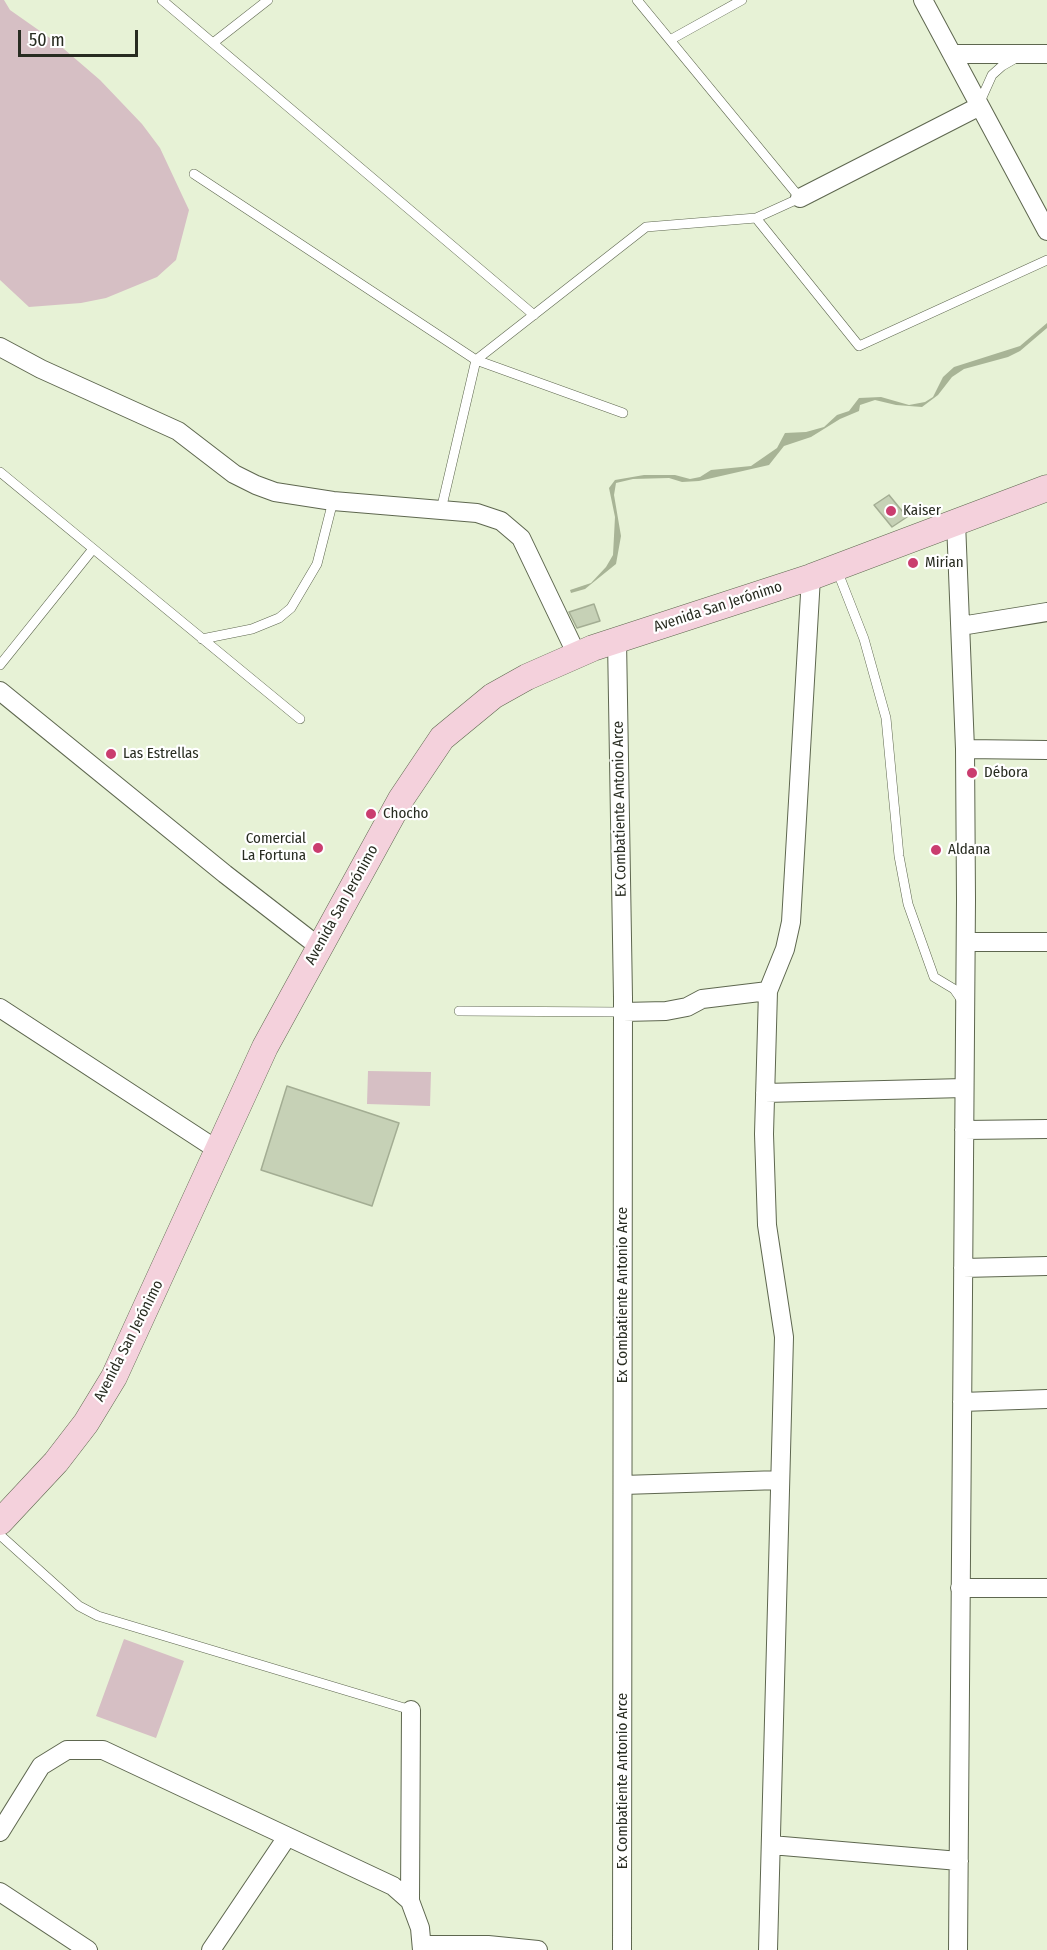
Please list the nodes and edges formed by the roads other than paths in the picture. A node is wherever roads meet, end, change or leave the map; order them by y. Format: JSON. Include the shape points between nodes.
{"nodes":[{"id":1,"x":162,"y":0,"type":"edge"},
{"id":2,"x":268,"y":0,"type":"edge"},
{"id":3,"x":637,"y":0,"type":"edge"},
{"id":4,"x":742,"y":0,"type":"edge"},
{"id":5,"x":923,"y":0,"type":"edge"},
{"id":6,"x":670,"y":40,"type":"junction"},
{"id":7,"x":213,"y":43,"type":"junction"},
{"id":8,"x":952,"y":54,"type":"junction"},
{"id":9,"x":1027,"y":54,"type":"junction"},
{"id":10,"x":1047,"y":54,"type":"edge"},
{"id":11,"x":978,"y":107,"type":"junction"},
{"id":12,"x":194,"y":174,"type":"dead end"},
{"id":13,"x":800,"y":198,"type":"junction"},
{"id":14,"x":756,"y":218,"type":"junction"},
{"id":15,"x":1047,"y":231,"type":"edge"},
{"id":16,"x":1047,"y":260,"type":"edge"},
{"id":17,"x":534,"y":315,"type":"junction"},
{"id":18,"x":0,"y":346,"type":"edge"},
{"id":19,"x":476,"y":360,"type":"junction"},
{"id":20,"x":623,"y":413,"type":"dead end"},
{"id":21,"x":0,"y":472,"type":"edge"},
{"id":22,"x":1047,"y":488,"type":"edge"},
{"id":23,"x":333,"y":501,"type":"junction"},
{"id":24,"x":441,"y":510,"type":"junction"},
{"id":25,"x":956,"y":522,"type":"junction"},
{"id":26,"x":93,"y":549,"type":"junction"},
{"id":27,"x":836,"y":567,"type":"junction"},
{"id":28,"x":811,"y":577,"type":"junction"},
{"id":29,"x":1047,"y":612,"type":"edge"},
{"id":30,"x":961,"y":626,"type":"junction"},
{"id":31,"x":202,"y":639,"type":"junction"},
{"id":32,"x":617,"y":640,"type":"junction"},
{"id":33,"x":577,"y":655,"type":"junction"},
{"id":34,"x":0,"y":665,"type":"edge"},
{"id":35,"x":0,"y":691,"type":"edge"},
{"id":36,"x":300,"y":720,"type":"dead end"},
{"id":37,"x":965,"y":749,"type":"junction"},
{"id":38,"x":1044,"y":754,"type":"edge"},
{"id":39,"x":966,"y":942,"type":"junction"},
{"id":40,"x":1047,"y":942,"type":"edge"},
{"id":41,"x":318,"y":946,"type":"junction"},
{"id":42,"x":768,"y":991,"type":"junction"},
{"id":43,"x":965,"y":1006,"type":"junction"},
{"id":44,"x":0,"y":1008,"type":"edge"},
{"id":45,"x":459,"y":1011,"type":"dead end"},
{"id":46,"x":623,"y":1012,"type":"junction"},
{"id":47,"x":964,"y":1088,"type":"junction"},
{"id":48,"x":765,"y":1093,"type":"junction"},
{"id":49,"x":1047,"y":1129,"type":"edge"},
{"id":50,"x":964,"y":1130,"type":"junction"},
{"id":51,"x":216,"y":1149,"type":"junction"},
{"id":52,"x":1047,"y":1266,"type":"edge"},
{"id":53,"x":963,"y":1268,"type":"junction"},
{"id":54,"x":1047,"y":1399,"type":"edge"},
{"id":55,"x":962,"y":1402,"type":"junction"},
{"id":56,"x":780,"y":1480,"type":"junction"},
{"id":57,"x":623,"y":1485,"type":"junction"},
{"id":58,"x":0,"y":1522,"type":"edge"},
{"id":59,"x":0,"y":1535,"type":"edge"},
{"id":60,"x":960,"y":1588,"type":"junction"},
{"id":61,"x":1047,"y":1588,"type":"edge"},
{"id":62,"x":411,"y":1710,"type":"joint"},
{"id":63,"x":0,"y":1832,"type":"edge"},
{"id":64,"x":288,"y":1837,"type":"junction"},
{"id":65,"x":771,"y":1845,"type":"junction"},
{"id":66,"x":959,"y":1861,"type":"junction"},
{"id":67,"x":0,"y":1892,"type":"edge"},
{"id":68,"x":410,"y":1901,"type":"junction"},
{"id":69,"x":422,"y":1947,"type":"edge"},
{"id":70,"x":87,"y":1950,"type":"edge"},
{"id":71,"x":211,"y":1950,"type":"edge"},
{"id":72,"x":538,"y":1950,"type":"edge"},
{"id":73,"x":622,"y":1950,"type":"edge"},
{"id":74,"x":768,"y":1950,"type":"edge"},
{"id":75,"x":958,"y":1950,"type":"edge"}],
"edges":[{"from":1,"to":7,"type":"lane"},
{"from":2,"to":7,"type":"lane"},
{"from":3,"to":6,"type":"lane"},
{"from":4,"to":6,"type":"lane"},
{"from":5,"to":8,"type":"street"},
{"from":6,"to":13,"type":"lane"},
{"from":7,"to":17,"type":"lane"},
{"from":8,"to":9,"type":"street"},
{"from":8,"to":11,"type":"street"},
{"from":9,"to":10,"type":"street"},
{"from":9,"to":11,"type":"lane","via":[[992,75]]},
{"from":11,"to":13,"type":"street"},
{"from":11,"to":15,"type":"street"},
{"from":12,"to":19,"type":"lane"},
{"from":13,"to":14,"type":"lane"},
{"from":14,"to":16,"type":"lane","via":[[860,346]]},
{"from":14,"to":17,"type":"lane","via":[[646,227]]},
{"from":17,"to":19,"type":"lane"},
{"from":18,"to":23,"type":"street","via":[[41,369],[178,431],[234,474],[256,485]]},
{"from":19,"to":20,"type":"lane"},
{"from":19,"to":24,"type":"lane"},
{"from":21,"to":26,"type":"lane"},
{"from":22,"to":25,"type":"street","name":"Avenida San Jerónimo"},
{"from":23,"to":24,"type":"street"},
{"from":23,"to":31,"type":"lane","via":[[317,564],[291,608],[279,618],[252,629]]},
{"from":24,"to":33,"type":"street","via":[[477,513],[501,521],[521,538]]},
{"from":25,"to":27,"type":"street","name":"Avenida San Jerónimo"},
{"from":25,"to":30,"type":"street"},
{"from":26,"to":31,"type":"lane"},
{"from":26,"to":34,"type":"lane"},
{"from":27,"to":28,"type":"street","name":"Avenida San Jerónimo"},
{"from":27,"to":43,"type":"lane","via":[[864,639],[886,718],[899,856],[908,904],[934,977],[954,989]]},
{"from":28,"to":32,"type":"street","name":"Avenida San Jerónimo"},
{"from":28,"to":42,"type":"street","via":[[791,922]]},
{"from":29,"to":30,"type":"street"},
{"from":30,"to":37,"type":"street"},
{"from":31,"to":36,"type":"lane"},
{"from":32,"to":33,"type":"street","name":"Avenida San Jerónimo"},
{"from":32,"to":46,"type":"street","name":"Ex Combatiente Antonio Arce"},
{"from":33,"to":41,"type":"street","name":"Avenida San Jerónimo","via":[[493,696],[442,738],[400,800]]},
{"from":35,"to":41,"type":"street"},
{"from":37,"to":38,"type":"street"},
{"from":37,"to":39,"type":"street"},
{"from":39,"to":40,"type":"street"},
{"from":39,"to":43,"type":"street"},
{"from":41,"to":51,"type":"street","name":"Avenida San Jerónimo"},
{"from":42,"to":46,"type":"street","via":[[715,996],[666,1011]]},
{"from":42,"to":48,"type":"street"},
{"from":43,"to":47,"type":"street"},
{"from":44,"to":51,"type":"street"},
{"from":45,"to":46,"type":"lane"},
{"from":46,"to":57,"type":"street","name":"Ex Combatiente Antonio Arce"},
{"from":47,"to":48,"type":"street"},
{"from":47,"to":50,"type":"street"},
{"from":48,"to":56,"type":"street","via":[[767,1225],[784,1337]]},
{"from":49,"to":50,"type":"street"},
{"from":50,"to":53,"type":"street"},
{"from":51,"to":58,"type":"street","name":"Avenida San Jerónimo","via":[[164,1273],[114,1377],[62,1454]]},
{"from":52,"to":53,"type":"street"},
{"from":53,"to":55,"type":"street"},
{"from":54,"to":55,"type":"street"},
{"from":55,"to":60,"type":"street"},
{"from":56,"to":57,"type":"street"},
{"from":56,"to":65,"type":"street"},
{"from":57,"to":73,"type":"street","name":"Ex Combatiente Antonio Arce"},
{"from":59,"to":62,"type":"lane","via":[[79,1606],[98,1616]]},
{"from":60,"to":61,"type":"street"},
{"from":60,"to":66,"type":"street"},
{"from":62,"to":68,"type":"street"},
{"from":63,"to":64,"type":"street","via":[[41,1766],[67,1750],[86,1748],[103,1750]]},
{"from":64,"to":68,"type":"street","via":[[393,1886]]},
{"from":64,"to":71,"type":"street"},
{"from":65,"to":66,"type":"street"},
{"from":65,"to":74,"type":"street"},
{"from":66,"to":75,"type":"street"},
{"from":67,"to":70,"type":"street"},
{"from":68,"to":69,"type":"street"},
{"from":69,"to":72,"type":"street","via":[[488,1945]]}]}
